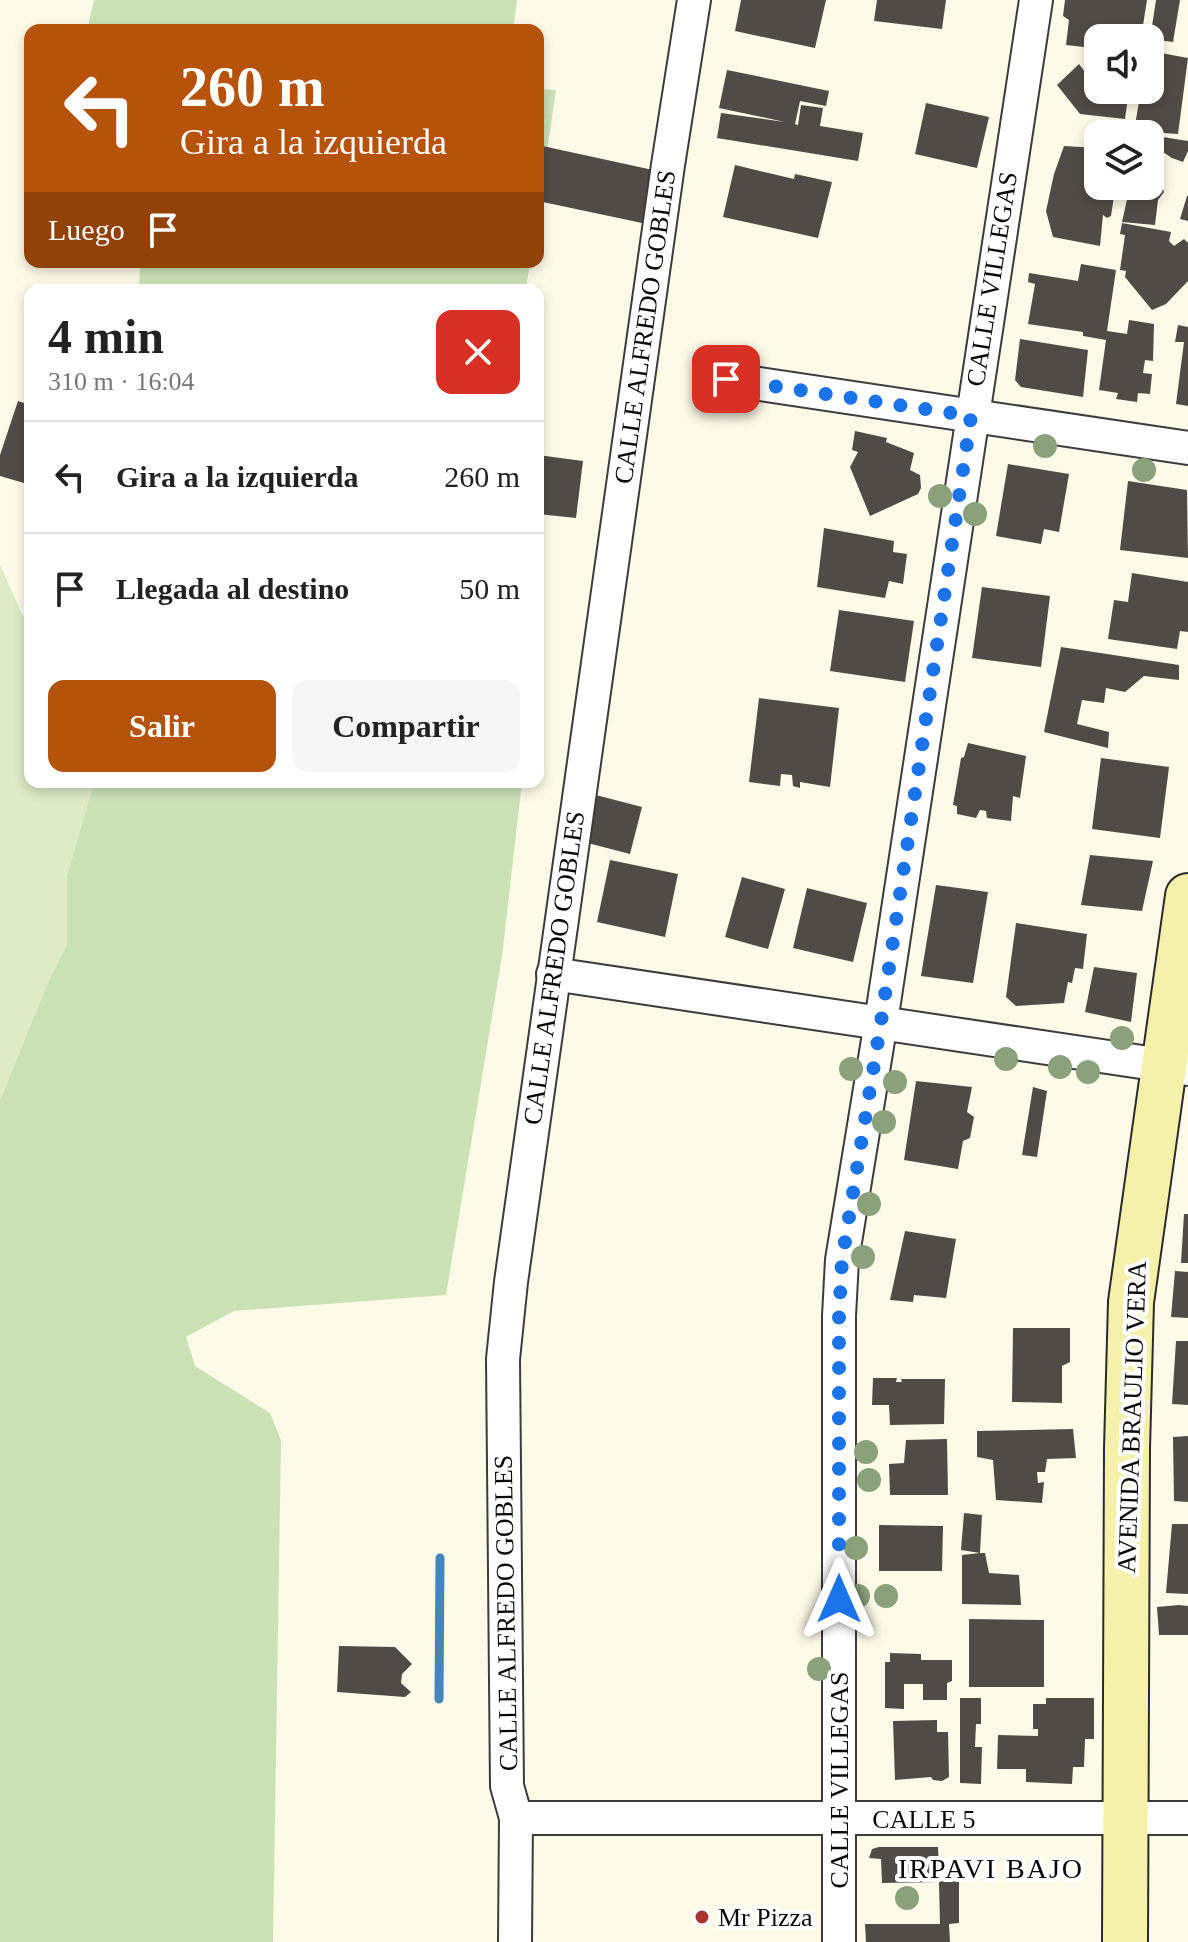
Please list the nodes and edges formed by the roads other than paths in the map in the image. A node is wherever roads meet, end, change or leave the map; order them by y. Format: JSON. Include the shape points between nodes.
{"nodes":[{"id":1,"x":694,"y":0,"type":"edge"},
{"id":2,"x":1036,"y":0,"type":"edge"},
{"id":3,"x":726,"y":379,"type":"dead end"},
{"id":4,"x":971,"y":416,"type":"junction"},
{"id":5,"x":1188,"y":448,"type":"edge"},
{"id":6,"x":1188,"y":896,"type":"edge"},
{"id":7,"x":553,"y":974,"type":"junction"},
{"id":8,"x":881,"y":1022,"type":"junction"},
{"id":9,"x":1175,"y":1067,"type":"edge"},
{"id":10,"x":516,"y":1818,"type":"junction"},
{"id":11,"x":1127,"y":1818,"type":"junction"},
{"id":12,"x":1188,"y":1818,"type":"edge"},
{"id":13,"x":839,"y":1820,"type":"junction"},
{"id":14,"x":515,"y":1942,"type":"edge"},
{"id":15,"x":839,"y":1942,"type":"edge"},
{"id":16,"x":1125,"y":1942,"type":"edge"}],
"edges":[{"from":1,"to":7,"type":"street","name":"CALLE ALFREDO GOBLES"},
{"from":2,"to":4,"type":"street","name":"CALLE VILLEGAS"},
{"from":3,"to":4,"type":"street"},
{"from":4,"to":5,"type":"street"},
{"from":4,"to":8,"type":"street","name":"CALLE VILLEGAS"},
{"from":6,"to":9,"type":"main road","name":"AVENIDA BRAULIO VERA"},
{"from":7,"to":8,"type":"street"},
{"from":7,"to":10,"type":"street","name":"CALLE ALFREDO GOBLES","via":[[503,1359],[507,1786]]},
{"from":8,"to":9,"type":"street"},
{"from":8,"to":13,"type":"street","name":"CALLE VILLEGAS","via":[[842,1260],[839,1316]]},
{"from":9,"to":11,"type":"main road","name":"AVENIDA BRAULIO VERA","via":[[1131,1302]]},
{"from":10,"to":13,"type":"street","name":"CALLE 5"},
{"from":10,"to":14,"type":"street","name":"CALLE ALFREDO GOBLES"},
{"from":11,"to":12,"type":"street","name":"CALLE 5"},
{"from":11,"to":13,"type":"street","name":"CALLE 5"},
{"from":11,"to":16,"type":"main road","name":"AVENIDA BRAULIO VERA"},
{"from":13,"to":15,"type":"street","name":"CALLE VILLEGAS"}]}
